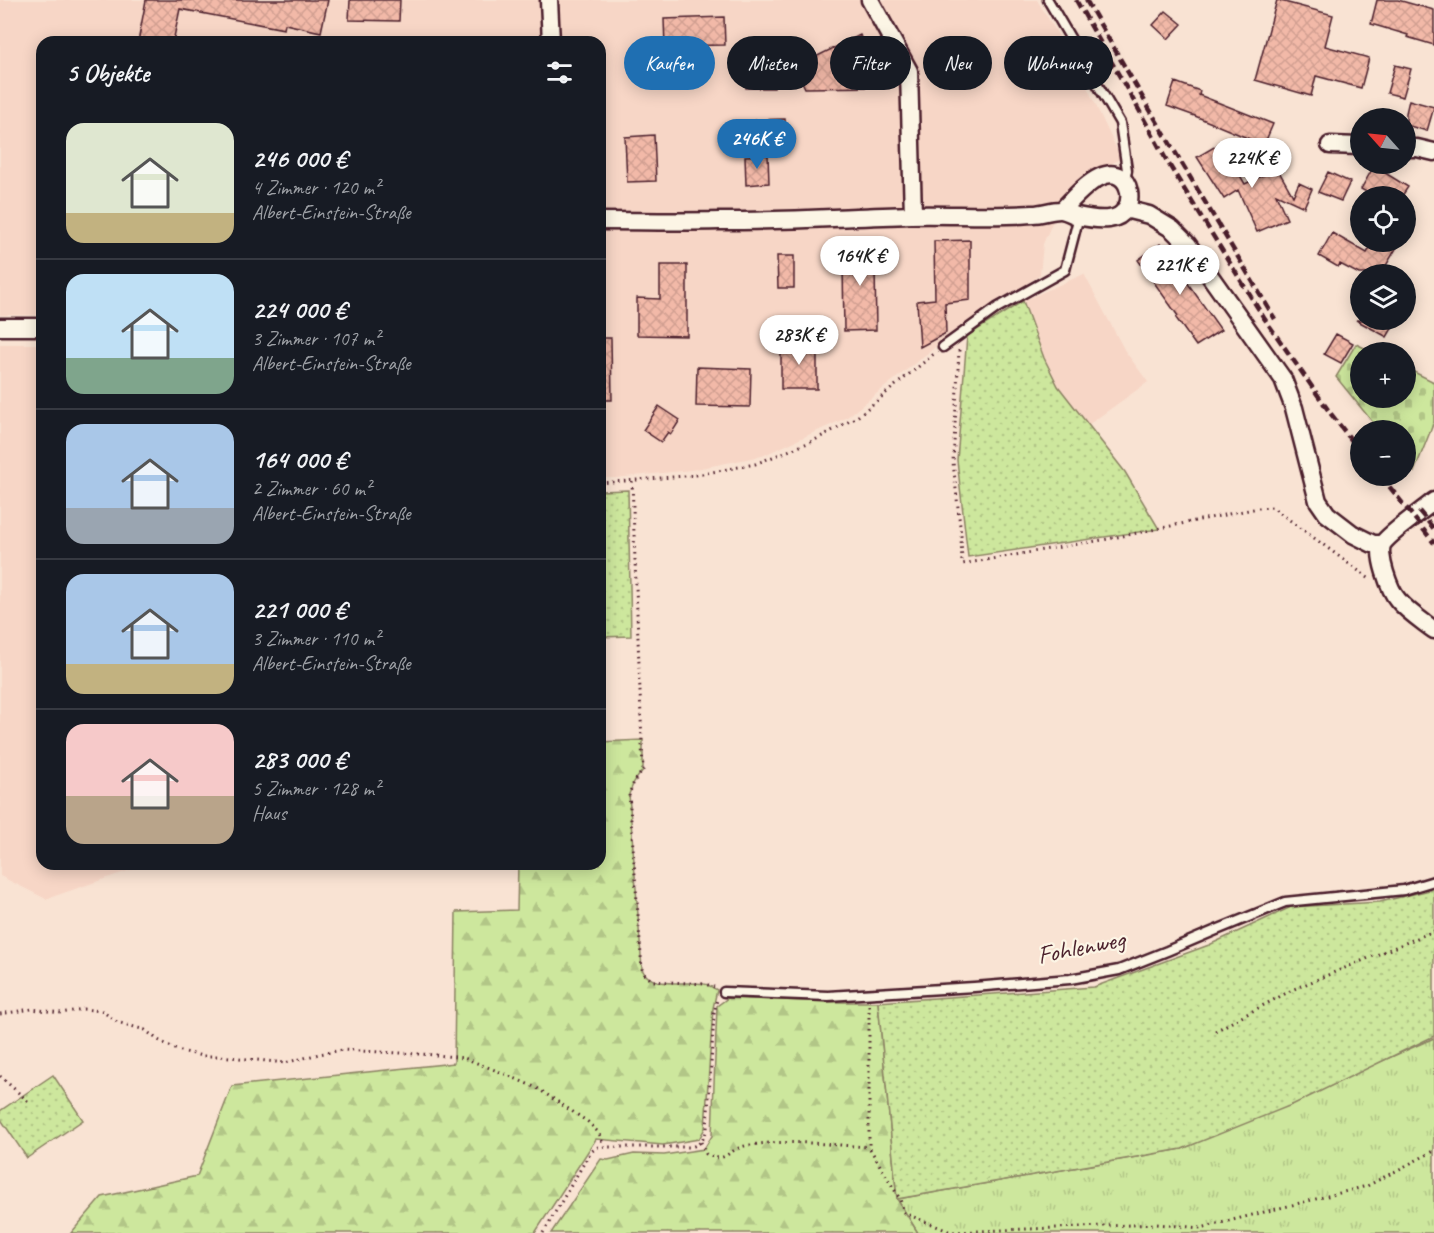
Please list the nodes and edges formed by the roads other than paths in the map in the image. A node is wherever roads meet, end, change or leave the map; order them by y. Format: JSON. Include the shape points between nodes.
{"nodes":[{"id":1,"x":549,"y":0,"type":"edge"},
{"id":2,"x":870,"y":0,"type":"edge"},
{"id":3,"x":1048,"y":0,"type":"edge"},
{"id":4,"x":550,"y":36,"type":"edge"},
{"id":5,"x":1330,"y":145,"type":"dead end"},
{"id":6,"x":1350,"y":146,"type":"edge"},
{"id":7,"x":1416,"y":148,"type":"edge"},
{"id":8,"x":1434,"y":152,"type":"edge"},
{"id":9,"x":1125,"y":181,"type":"junction"},
{"id":10,"x":1125,"y":209,"type":"junction"},
{"id":11,"x":1062,"y":210,"type":"junction"},
{"id":12,"x":913,"y":215,"type":"junction"},
{"id":13,"x":1078,"y":216,"type":"junction"},
{"id":14,"x":606,"y":221,"type":"edge"},
{"id":15,"x":0,"y":327,"type":"edge"},
{"id":16,"x":36,"y":327,"type":"edge"},
{"id":17,"x":943,"y":346,"type":"road end"},
{"id":18,"x":1434,"y":501,"type":"edge"},
{"id":19,"x":1382,"y":544,"type":"junction"},
{"id":20,"x":1434,"y":630,"type":"edge"},
{"id":21,"x":1434,"y":881,"type":"edge"},
{"id":22,"x":724,"y":992,"type":"road end"}],
"edges":[{"from":1,"to":4,"type":"street"},
{"from":2,"to":12,"type":"street","via":[[909,71]]},
{"from":3,"to":9,"type":"lane","via":[[1120,123]]},
{"from":5,"to":6,"type":"street"},
{"from":7,"to":8,"type":"street"},
{"from":9,"to":10,"type":"street","via":[[1130,196]]},
{"from":9,"to":11,"type":"street","via":[[1110,174],[1102,176]]},
{"from":10,"to":13,"type":"street","via":[[1111,219]]},
{"from":10,"to":19,"type":"street","via":[[1149,215],[1188,245],[1283,380],[1318,501],[1327,514],[1353,534]]},
{"from":11,"to":12,"type":"street","via":[[1033,214]]},
{"from":11,"to":13,"type":"street"},
{"from":12,"to":14,"type":"street","via":[[719,222]]},
{"from":13,"to":17,"type":"lane","via":[[1065,270],[998,308]]},
{"from":15,"to":16,"type":"street"},
{"from":18,"to":19,"type":"street"},
{"from":19,"to":20,"type":"street","via":[[1382,565],[1396,598]]},
{"from":21,"to":22,"type":"lane","name":"Fohlenweg","via":[[1404,890],[1285,902],[1119,970],[1070,979],[828,996]]}]}
